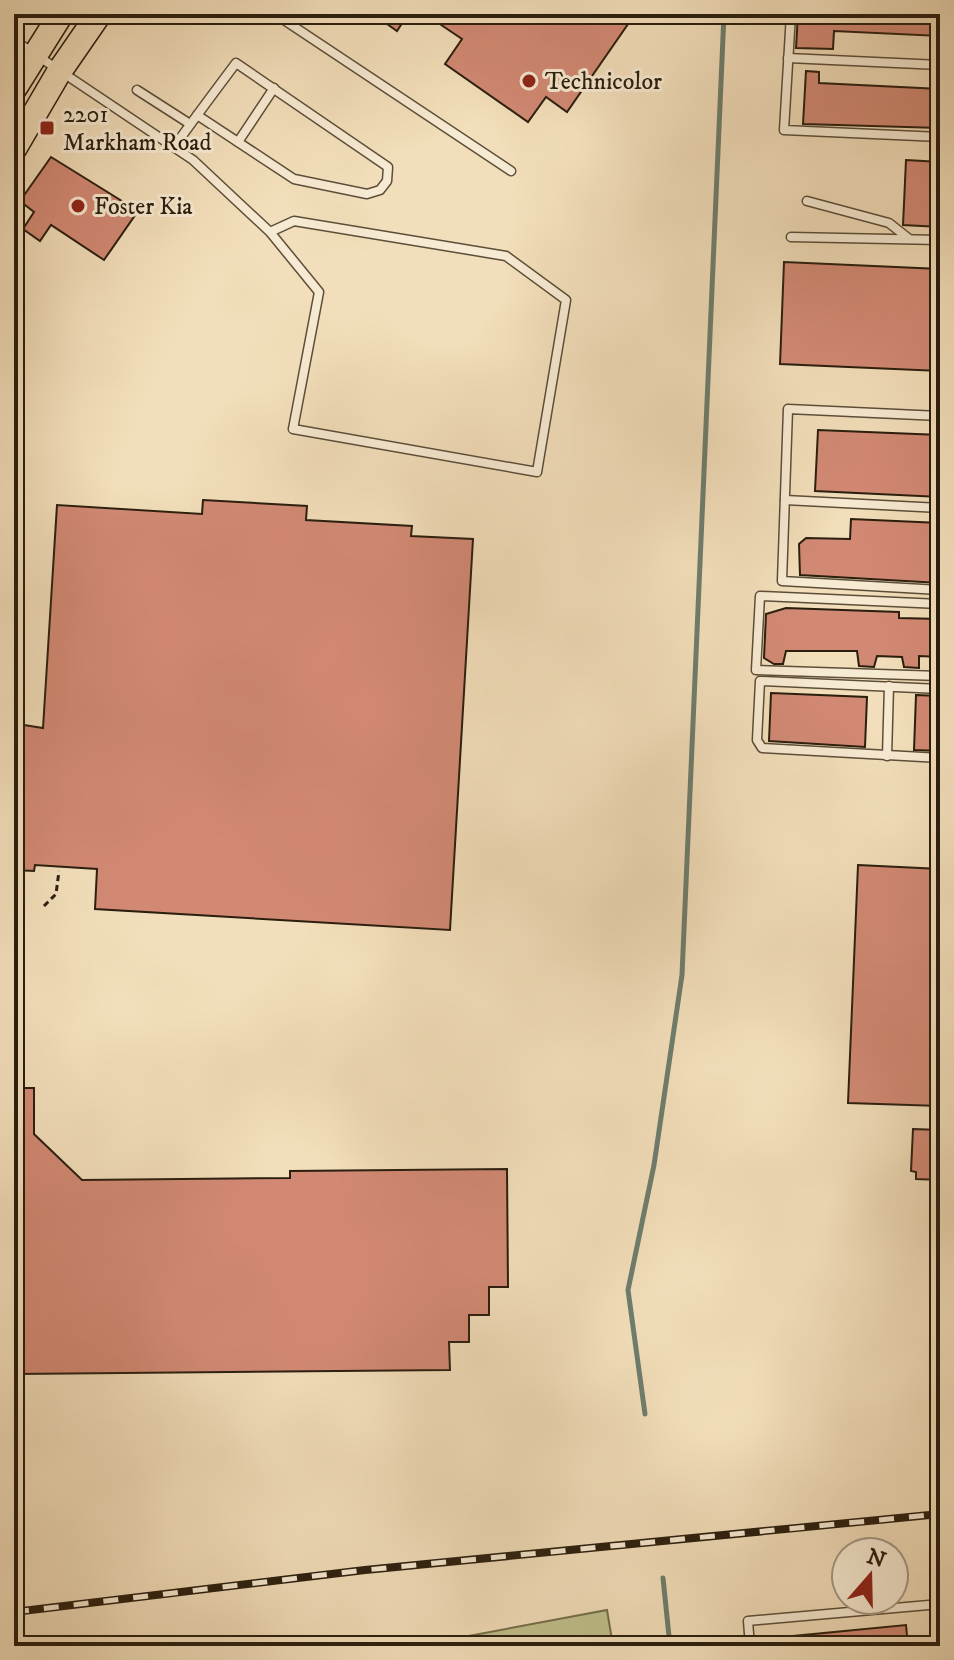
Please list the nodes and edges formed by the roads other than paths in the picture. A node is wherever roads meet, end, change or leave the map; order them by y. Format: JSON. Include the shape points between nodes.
{"nodes":[{"id":1,"x":61,"y":14,"type":"edge"},
{"id":2,"x":99,"y":14,"type":"edge"},
{"id":3,"x":275,"y":14,"type":"edge"},
{"id":4,"x":791,"y":14,"type":"edge"},
{"id":5,"x":14,"y":40,"type":"edge"},
{"id":6,"x":33,"y":56,"type":"junction"},
{"id":7,"x":788,"y":58,"type":"junction"},
{"id":8,"x":940,"y":65,"type":"edge"},
{"id":9,"x":59,"y":72,"type":"junction"},
{"id":10,"x":274,"y":88,"type":"junction"},
{"id":11,"x":14,"y":89,"type":"edge"},
{"id":12,"x":137,"y":90,"type":"dead end"},
{"id":13,"x":197,"y":115,"type":"junction"},
{"id":14,"x":190,"y":124,"type":"junction"},
{"id":15,"x":940,"y":137,"type":"edge"},
{"id":16,"x":238,"y":142,"type":"junction"},
{"id":17,"x":174,"y":147,"type":"junction"},
{"id":18,"x":14,"y":149,"type":"edge"},
{"id":19,"x":511,"y":171,"type":"dead end"},
{"id":20,"x":807,"y":201,"type":"dead end"},
{"id":21,"x":270,"y":232,"type":"junction"},
{"id":22,"x":791,"y":237,"type":"dead end"},
{"id":23,"x":908,"y":238,"type":"junction"},
{"id":24,"x":940,"y":240,"type":"edge"},
{"id":25,"x":940,"y":416,"type":"edge"},
{"id":26,"x":785,"y":500,"type":"junction"},
{"id":27,"x":940,"y":508,"type":"edge"},
{"id":28,"x":940,"y":590,"type":"edge"},
{"id":29,"x":940,"y":604,"type":"edge"},
{"id":30,"x":940,"y":676,"type":"edge"},
{"id":31,"x":889,"y":686,"type":"junction"},
{"id":32,"x":940,"y":689,"type":"edge"},
{"id":33,"x":887,"y":756,"type":"junction"},
{"id":34,"x":940,"y":758,"type":"edge"},
{"id":35,"x":940,"y":1604,"type":"edge"},
{"id":36,"x":750,"y":1646,"type":"edge"}],
"edges":[{"from":1,"to":6,"type":"main road"},
{"from":2,"to":9,"type":"main road"},
{"from":3,"to":19,"type":"lane"},
{"from":4,"to":7,"type":"lane"},
{"from":5,"to":6,"type":"lane"},
{"from":6,"to":9,"type":"lane"},
{"from":6,"to":11,"type":"main road"},
{"from":7,"to":8,"type":"lane"},
{"from":7,"to":15,"type":"lane","via":[[784,130]]},
{"from":9,"to":17,"type":"lane"},
{"from":9,"to":18,"type":"main road"},
{"from":10,"to":13,"type":"lane","via":[[236,63]]},
{"from":10,"to":16,"type":"lane"},
{"from":10,"to":16,"type":"lane","via":[[388,167],[387,181],[367,194],[294,179]]},
{"from":12,"to":14,"type":"lane"},
{"from":13,"to":14,"type":"lane"},
{"from":13,"to":16,"type":"lane"},
{"from":14,"to":17,"type":"lane"},
{"from":17,"to":21,"type":"lane"},
{"from":20,"to":23,"type":"lane","via":[[889,223]]},
{"from":21,"to":21,"type":"lane","via":[[319,292],[293,429],[537,472],[566,300],[506,256],[294,221]]},
{"from":22,"to":23,"type":"lane"},
{"from":23,"to":24,"type":"lane"},
{"from":25,"to":26,"type":"lane","via":[[788,409]]},
{"from":26,"to":27,"type":"lane"},
{"from":26,"to":28,"type":"lane","via":[[782,581]]},
{"from":29,"to":30,"type":"lane","via":[[760,596],[756,670]]},
{"from":31,"to":32,"type":"lane"},
{"from":31,"to":33,"type":"lane"},
{"from":31,"to":33,"type":"lane","via":[[760,681],[757,740],[762,748]]},
{"from":33,"to":34,"type":"lane"},
{"from":35,"to":36,"type":"lane","via":[[748,1621]]}]}
